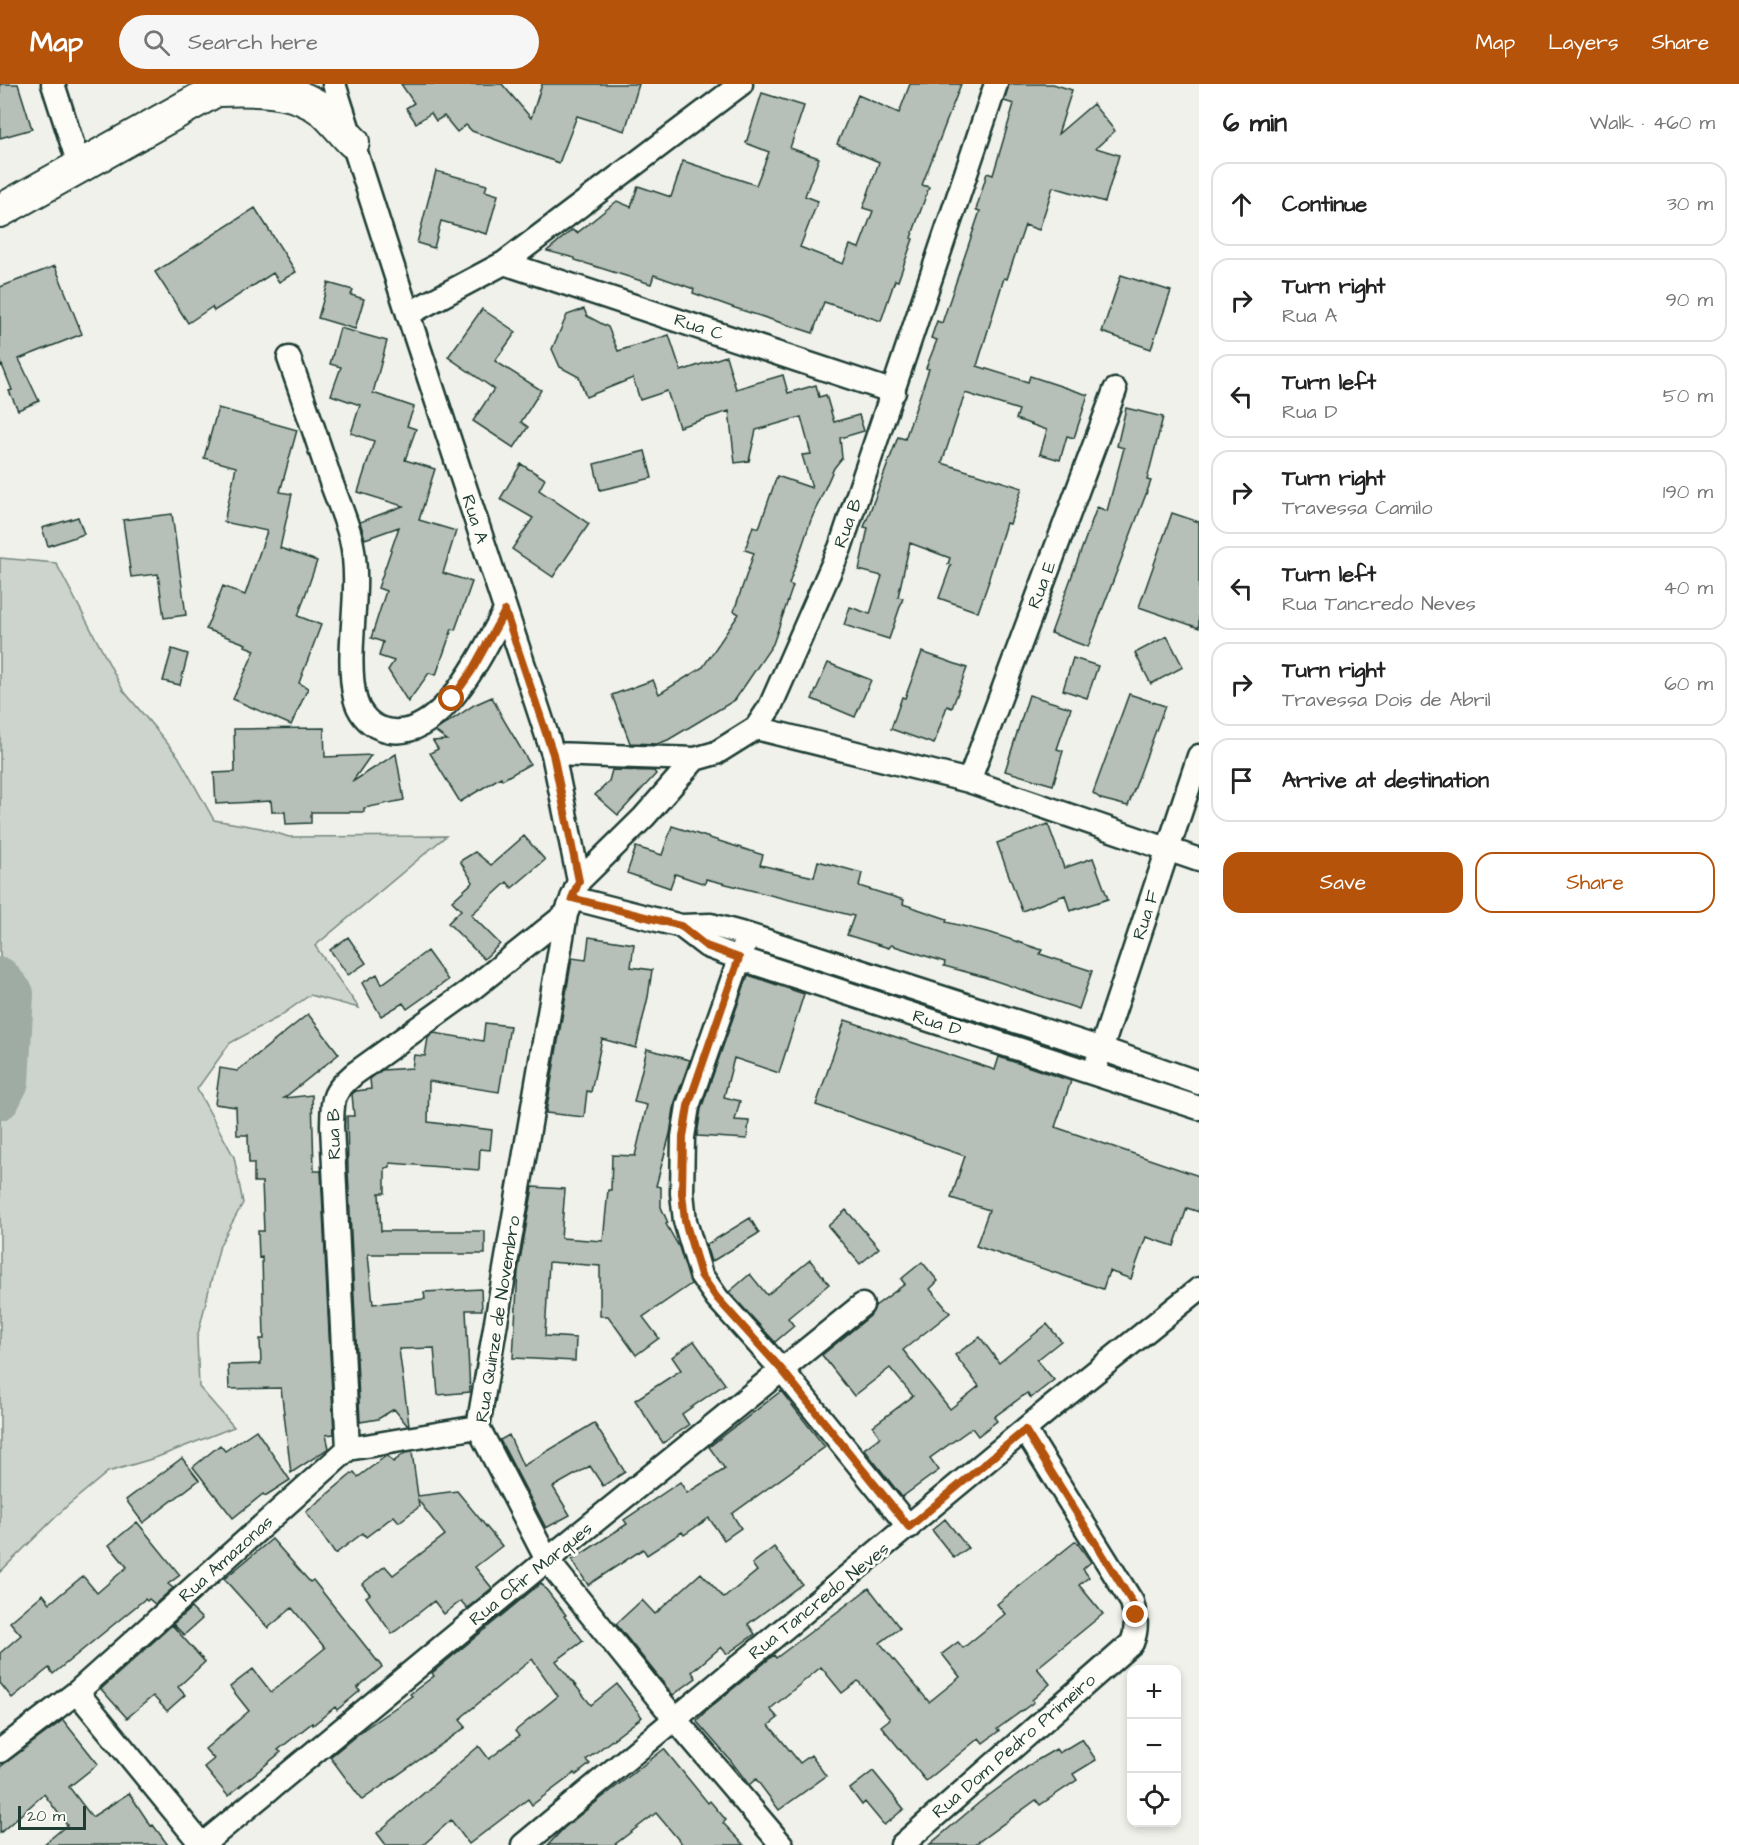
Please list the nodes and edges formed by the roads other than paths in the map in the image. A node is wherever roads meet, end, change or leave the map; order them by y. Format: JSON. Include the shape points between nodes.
{"nodes":[{"id":1,"x":53,"y":84,"type":"edge"},
{"id":2,"x":334,"y":84,"type":"edge"},
{"id":3,"x":741,"y":84,"type":"edge"},
{"id":4,"x":996,"y":84,"type":"edge"},
{"id":5,"x":221,"y":87,"type":"edge"},
{"id":6,"x":352,"y":142,"type":"junction"},
{"id":7,"x":80,"y":168,"type":"junction"},
{"id":8,"x":0,"y":210,"type":"edge"},
{"id":9,"x":504,"y":263,"type":"junction"},
{"id":10,"x":408,"y":314,"type":"junction"},
{"id":11,"x":290,"y":358,"type":"dead end"},
{"id":12,"x":1115,"y":390,"type":"dead end"},
{"id":13,"x":894,"y":392,"type":"junction"},
{"id":14,"x":505,"y":611,"type":"junction"},
{"id":15,"x":756,"y":728,"type":"junction"},
{"id":16,"x":553,"y":754,"type":"junction"},
{"id":17,"x":1199,"y":756,"type":"edge"},
{"id":18,"x":695,"y":759,"type":"junction"},
{"id":19,"x":969,"y":781,"type":"junction"},
{"id":20,"x":1168,"y":849,"type":"junction"},
{"id":21,"x":1199,"y":860,"type":"edge"},
{"id":22,"x":572,"y":898,"type":"junction"},
{"id":23,"x":681,"y":926,"type":"junction"},
{"id":24,"x":748,"y":935,"type":"junction"},
{"id":25,"x":739,"y":958,"type":"junction"},
{"id":26,"x":1102,"y":1049,"type":"junction"},
{"id":27,"x":1092,"y":1074,"type":"junction"},
{"id":28,"x":1199,"y":1083,"type":"edge"},
{"id":29,"x":1199,"y":1108,"type":"edge"},
{"id":30,"x":1199,"y":1289,"type":"edge"},
{"id":31,"x":862,"y":1305,"type":"dead end"},
{"id":32,"x":782,"y":1370,"type":"junction"},
{"id":33,"x":478,"y":1426,"type":"junction"},
{"id":34,"x":1025,"y":1430,"type":"junction"},
{"id":35,"x":348,"y":1449,"type":"junction"},
{"id":36,"x":909,"y":1527,"type":"junction"},
{"id":37,"x":547,"y":1560,"type":"junction"},
{"id":38,"x":76,"y":1692,"type":"junction"},
{"id":39,"x":675,"y":1719,"type":"junction"},
{"id":40,"x":0,"y":1751,"type":"edge"},
{"id":41,"x":202,"y":1845,"type":"edge"},
{"id":42,"x":523,"y":1845,"type":"edge"},
{"id":43,"x":782,"y":1845,"type":"edge"},
{"id":44,"x":902,"y":1845,"type":"edge"}],
"edges":[{"from":1,"to":7,"type":"street"},
{"from":2,"to":6,"type":"street","name":"Rua A"},
{"from":3,"to":9,"type":"street"},
{"from":4,"to":13,"type":"street","name":"Rua B"},
{"from":5,"to":6,"type":"street","via":[[256,88],[295,96],[323,111]]},
{"from":5,"to":7,"type":"street"},
{"from":6,"to":10,"type":"street","name":"Rua A"},
{"from":7,"to":8,"type":"street"},
{"from":9,"to":10,"type":"street"},
{"from":9,"to":13,"type":"street","name":"Rua C"},
{"from":10,"to":14,"type":"street","name":"Rua A"},
{"from":11,"to":14,"type":"street","via":[[351,540],[356,582],[352,672],[355,700],[362,715],[389,731],[408,730],[430,719],[452,699],[471,672]]},
{"from":12,"to":19,"type":"street","name":"Rua E"},
{"from":13,"to":15,"type":"street","name":"Rua B","via":[[840,548],[770,707]]},
{"from":14,"to":16,"type":"street","name":"Rua A"},
{"from":15,"to":18,"type":"street","name":"Rua B","via":[[716,753]]},
{"from":15,"to":19,"type":"street"},
{"from":16,"to":18,"type":"street"},
{"from":16,"to":22,"type":"street","name":"Rua A"},
{"from":17,"to":20,"type":"street","name":"Rua F"},
{"from":18,"to":22,"type":"street","name":"Rua B"},
{"from":19,"to":20,"type":"street"},
{"from":20,"to":21,"type":"street"},
{"from":20,"to":26,"type":"street","name":"Rua F"},
{"from":22,"to":23,"type":"street","name":"Rua D"},
{"from":22,"to":33,"type":"street","name":"Rua Quinze de Novembro"},
{"from":22,"to":35,"type":"street","name":"Rua B","via":[[468,992],[354,1074],[333,1096]]},
{"from":23,"to":24,"type":"street","name":"Rua D","via":[[711,925]]},
{"from":23,"to":25,"type":"street","name":"Rua D","via":[[706,946]]},
{"from":24,"to":25,"type":"street"},
{"from":24,"to":26,"type":"street","name":"Rua D"},
{"from":25,"to":27,"type":"street","name":"Rua D"},
{"from":25,"to":32,"type":"street","via":[[688,1106],[682,1193],[685,1221],[701,1275]]},
{"from":26,"to":27,"type":"street","name":"Rua F"},
{"from":26,"to":28,"type":"street","name":"Rua D"},
{"from":27,"to":29,"type":"street","name":"Rua D"},
{"from":30,"to":34,"type":"street","name":"Rua Tancredo Neves"},
{"from":31,"to":32,"type":"street","name":"Rua Ofir Marques"},
{"from":32,"to":36,"type":"street"},
{"from":32,"to":37,"type":"street","name":"Rua Ofir Marques"},
{"from":33,"to":35,"type":"street"},
{"from":33,"to":37,"type":"street","name":"Rua Quinze de Novembro"},
{"from":34,"to":36,"type":"street","name":"Rua Tancredo Neves"},
{"from":34,"to":44,"type":"street","name":"Rua Dom Pedro Primeiro","via":[[1132,1602],[1137,1625],[1132,1643]]},
{"from":35,"to":38,"type":"street","name":"Rua Amazonas"},
{"from":36,"to":39,"type":"street","name":"Rua Tancredo Neves"},
{"from":37,"to":39,"type":"street","name":"Rua Quinze de Novembro"},
{"from":37,"to":41,"type":"street","name":"Rua Ofir Marques"},
{"from":38,"to":40,"type":"street","name":"Rua Amazonas"},
{"from":38,"to":41,"type":"street"},
{"from":39,"to":42,"type":"street","name":"Rua Tancredo Neves"},
{"from":39,"to":43,"type":"street","name":"Rua Quinze de Novembro"}]}
